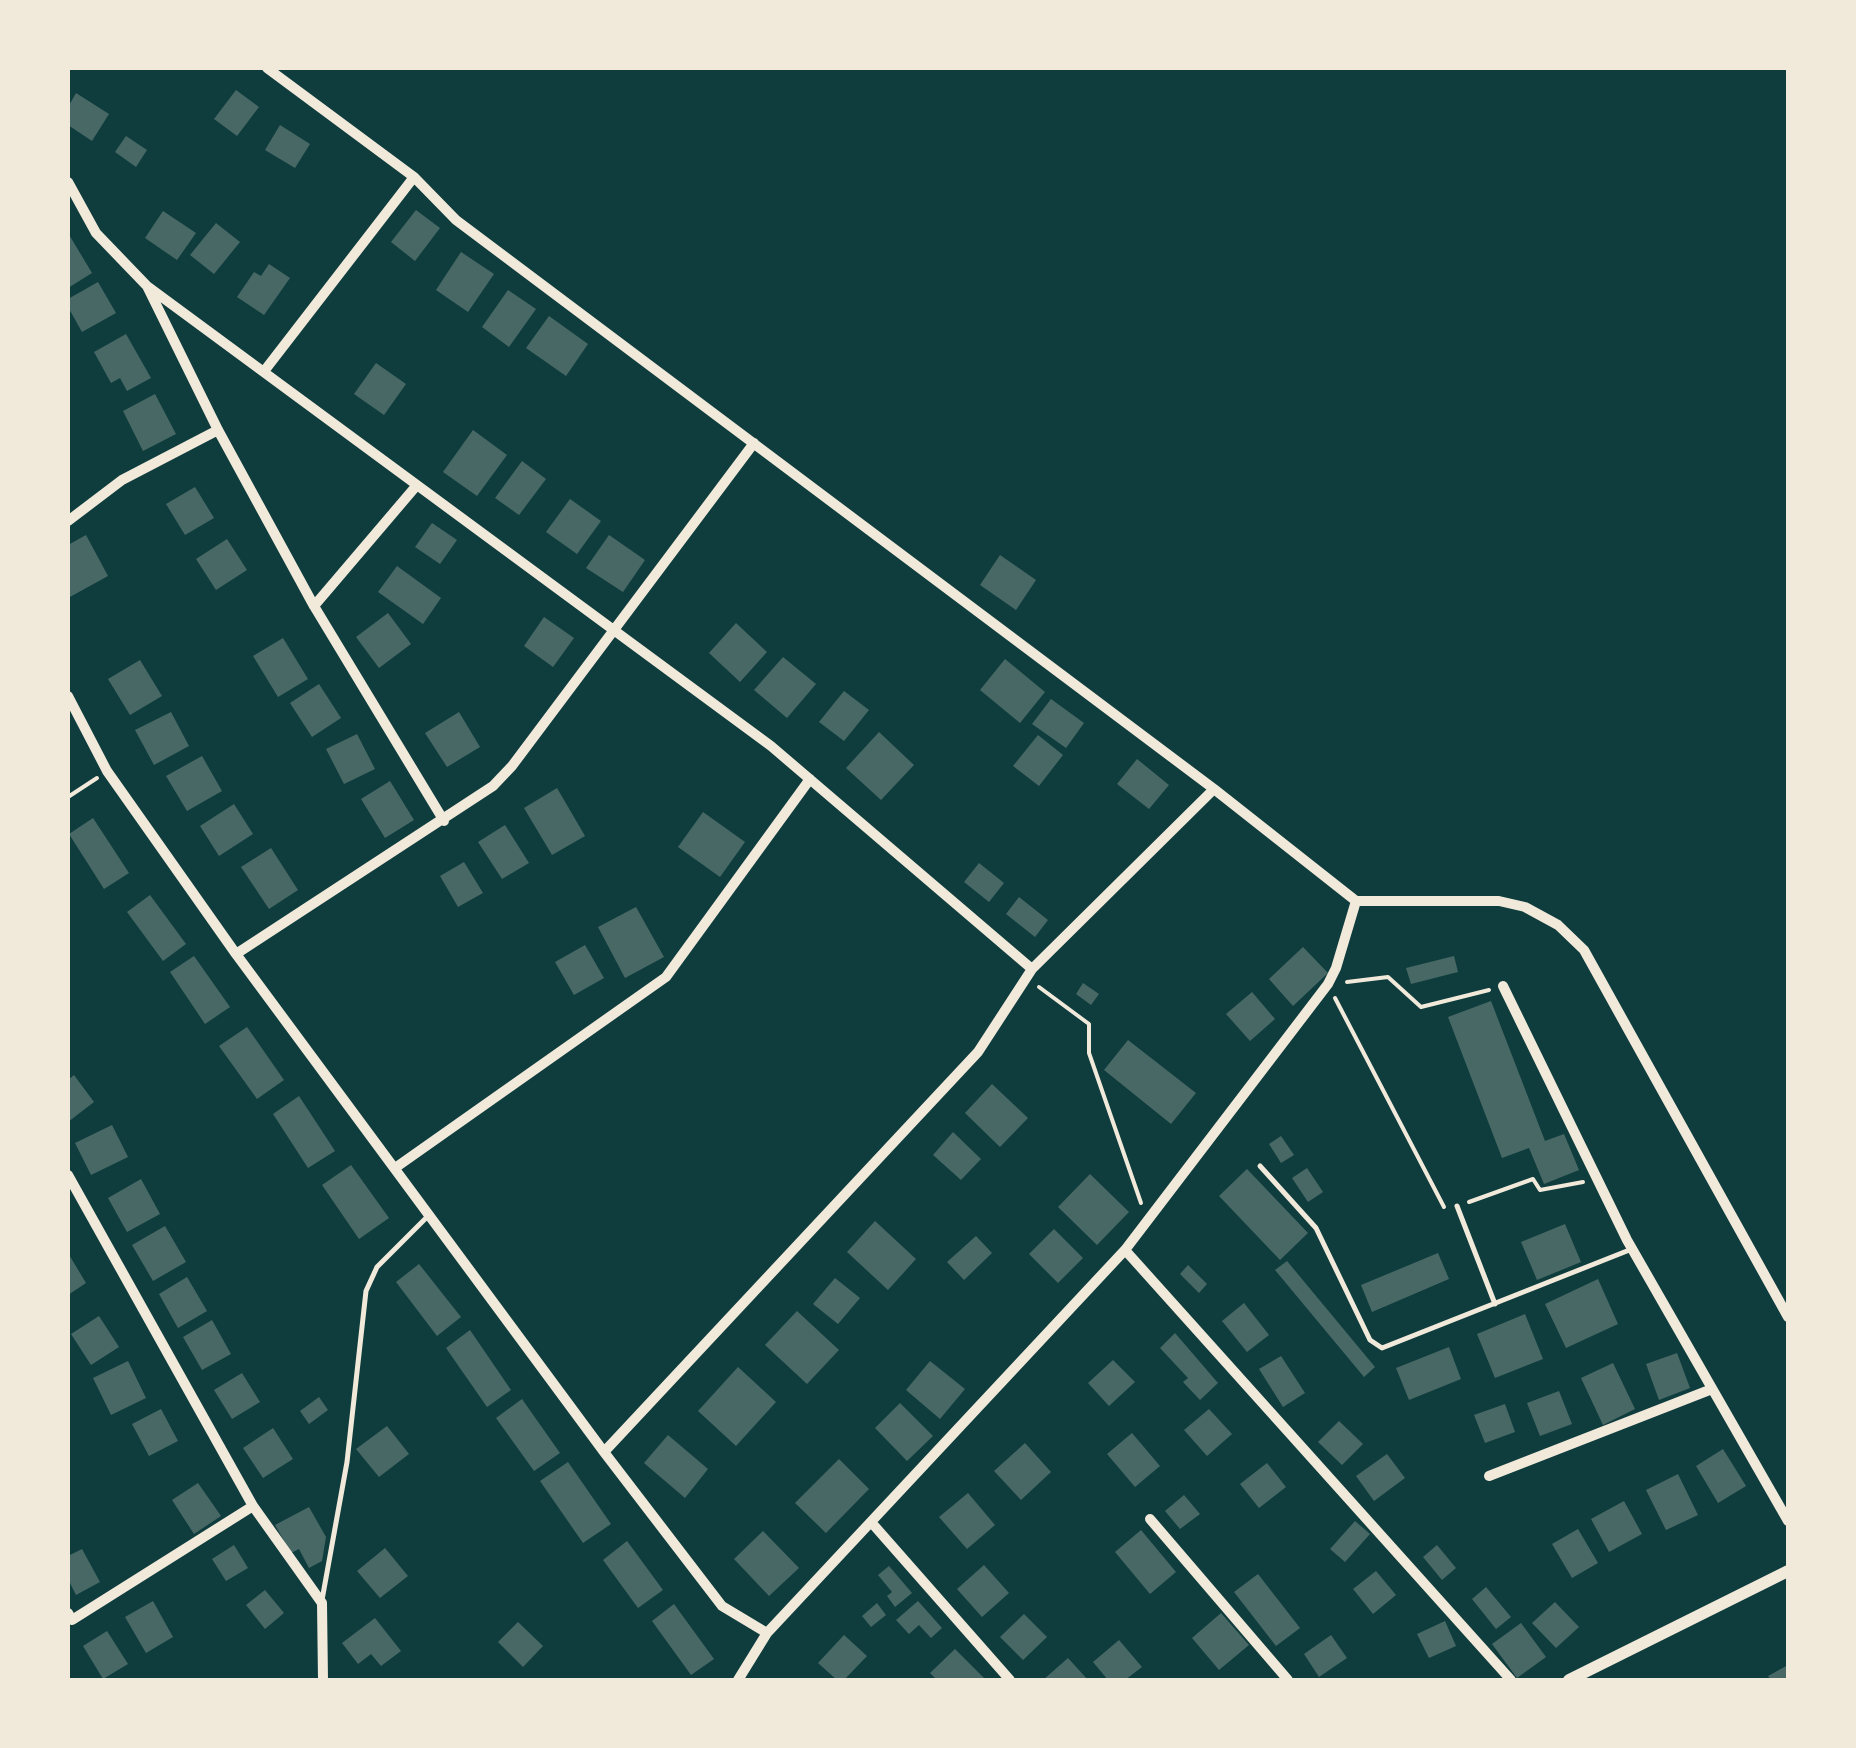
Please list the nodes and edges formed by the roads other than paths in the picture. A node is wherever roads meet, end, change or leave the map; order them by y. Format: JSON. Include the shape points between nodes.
{"nodes":[{"id":1,"x":267,"y":68,"type":"edge"},
{"id":2,"x":414,"y":177,"type":"junction"},
{"id":3,"x":68,"y":182,"type":"edge"},
{"id":4,"x":147,"y":286,"type":"junction"},
{"id":5,"x":265,"y":370,"type":"junction"},
{"id":6,"x":218,"y":430,"type":"junction"},
{"id":7,"x":754,"y":443,"type":"junction"},
{"id":8,"x":417,"y":485,"type":"junction"},
{"id":9,"x":68,"y":521,"type":"edge"},
{"id":10,"x":314,"y":606,"type":"junction"},
{"id":11,"x":614,"y":629,"type":"junction"},
{"id":12,"x":68,"y":696,"type":"edge"},
{"id":13,"x":810,"y":779,"type":"junction"},
{"id":14,"x":1214,"y":788,"type":"junction"},
{"id":15,"x":444,"y":821,"type":"junction"},
{"id":16,"x":1356,"y":902,"type":"junction"},
{"id":17,"x":236,"y":954,"type":"junction"},
{"id":18,"x":1029,"y":973,"type":"junction"},
{"id":19,"x":1503,"y":986,"type":"road end"},
{"id":20,"x":1260,"y":1166,"type":"dead end"},
{"id":21,"x":396,"y":1168,"type":"junction"},
{"id":22,"x":68,"y":1174,"type":"edge"},
{"id":23,"x":1458,"y":1206,"type":"road end"},
{"id":24,"x":430,"y":1214,"type":"junction"},
{"id":25,"x":1632,"y":1249,"type":"junction"},
{"id":26,"x":1125,"y":1250,"type":"junction"},
{"id":27,"x":1496,"y":1304,"type":"junction"},
{"id":28,"x":1788,"y":1317,"type":"edge"},
{"id":29,"x":1712,"y":1389,"type":"junction"},
{"id":30,"x":604,"y":1452,"type":"junction"},
{"id":31,"x":1489,"y":1476,"type":"dead end"},
{"id":32,"x":253,"y":1506,"type":"junction"},
{"id":33,"x":1150,"y":1519,"type":"dead end"},
{"id":34,"x":1788,"y":1521,"type":"edge"},
{"id":35,"x":871,"y":1522,"type":"junction"},
{"id":36,"x":1788,"y":1571,"type":"edge"},
{"id":37,"x":322,"y":1603,"type":"junction"},
{"id":38,"x":68,"y":1613,"type":"edge"},
{"id":39,"x":767,"y":1633,"type":"junction"},
{"id":40,"x":323,"y":1680,"type":"edge"},
{"id":41,"x":738,"y":1680,"type":"edge"},
{"id":42,"x":1010,"y":1680,"type":"edge"},
{"id":43,"x":1288,"y":1680,"type":"edge"},
{"id":44,"x":1511,"y":1680,"type":"edge"},
{"id":45,"x":1569,"y":1680,"type":"edge"}],
"edges":[{"from":1,"to":2,"type":"street"},
{"from":2,"to":5,"type":"street"},
{"from":2,"to":7,"type":"street","via":[[456,220]]},
{"from":3,"to":4,"type":"street","via":[[96,233]]},
{"from":4,"to":5,"type":"street"},
{"from":4,"to":6,"type":"street"},
{"from":5,"to":8,"type":"street"},
{"from":6,"to":9,"type":"street","via":[[122,480]]},
{"from":6,"to":10,"type":"street"},
{"from":7,"to":11,"type":"street"},
{"from":7,"to":14,"type":"street"},
{"from":8,"to":10,"type":"street"},
{"from":8,"to":11,"type":"street"},
{"from":10,"to":15,"type":"street"},
{"from":11,"to":13,"type":"street"},
{"from":11,"to":15,"type":"street","via":[[512,766]]},
{"from":12,"to":17,"type":"street","via":[[107,772]]},
{"from":13,"to":18,"type":"street"},
{"from":13,"to":21,"type":"street","via":[[666,977]]},
{"from":14,"to":16,"type":"street"},
{"from":14,"to":18,"type":"street"},
{"from":15,"to":17,"type":"street"},
{"from":16,"to":26,"type":"street","via":[[1328,984]]},
{"from":16,"to":28,"type":"street","via":[[1498,901],[1558,925],[1584,950]]},
{"from":17,"to":21,"type":"street"},
{"from":18,"to":30,"type":"street","via":[[978,1052]]},
{"from":19,"to":25,"type":"street"},
{"from":20,"to":27,"type":"lane","via":[[1316,1228],[1375,1346],[1389,1347]]},
{"from":21,"to":24,"type":"street"},
{"from":22,"to":32,"type":"street"},
{"from":23,"to":27,"type":"lane"},
{"from":24,"to":30,"type":"street"},
{"from":24,"to":37,"type":"lane","via":[[377,1267],[366,1291],[347,1462]]},
{"from":25,"to":27,"type":"lane"},
{"from":25,"to":29,"type":"street"},
{"from":26,"to":35,"type":"street"},
{"from":26,"to":44,"type":"street"},
{"from":29,"to":31,"type":"street"},
{"from":29,"to":34,"type":"street"},
{"from":30,"to":39,"type":"street","via":[[722,1606]]},
{"from":32,"to":37,"type":"street"},
{"from":32,"to":38,"type":"street","via":[[72,1620]]},
{"from":33,"to":43,"type":"street"},
{"from":35,"to":39,"type":"street"},
{"from":35,"to":42,"type":"street"},
{"from":36,"to":45,"type":"street"},
{"from":37,"to":40,"type":"street"},
{"from":39,"to":41,"type":"street"}]}
